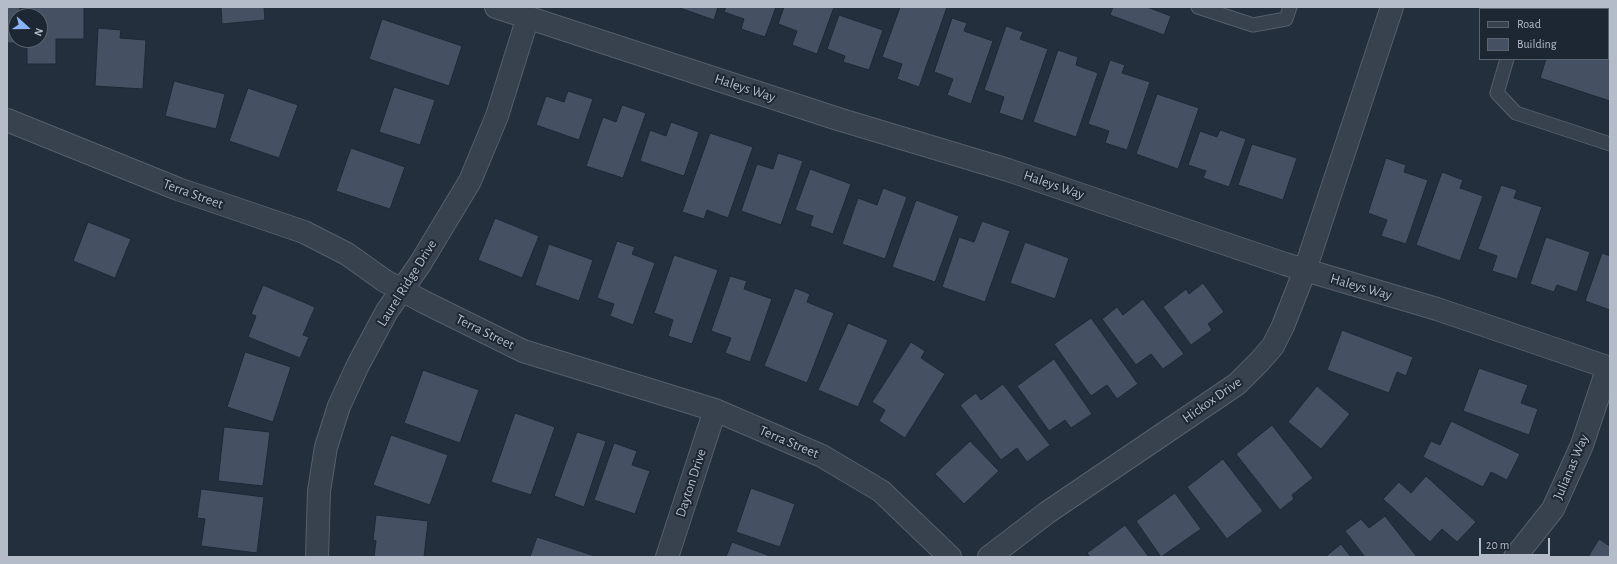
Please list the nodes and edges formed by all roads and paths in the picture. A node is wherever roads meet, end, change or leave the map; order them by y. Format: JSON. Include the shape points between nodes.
{"nodes":[{"id":1,"x":496,"y":7,"type":"edge"},
{"id":2,"x":1198,"y":7,"type":"edge"},
{"id":3,"x":1290,"y":7,"type":"edge"},
{"id":4,"x":1392,"y":7,"type":"edge"},
{"id":5,"x":528,"y":17,"type":"junction"},
{"id":6,"x":1507,"y":60,"type":"edge"},
{"id":7,"x":7,"y":120,"type":"edge"},
{"id":8,"x":1610,"y":144,"type":"edge"},
{"id":9,"x":1305,"y":270,"type":"junction"},
{"id":10,"x":402,"y":290,"type":"junction"},
{"id":11,"x":1609,"y":368,"type":"edge"},
{"id":12,"x":715,"y":410,"type":"junction"},
{"id":13,"x":317,"y":557,"type":"edge"},
{"id":14,"x":668,"y":557,"type":"edge"},
{"id":15,"x":950,"y":557,"type":"edge"},
{"id":16,"x":989,"y":557,"type":"edge"},
{"id":17,"x":1515,"y":557,"type":"edge"}],
"edges":[{"from":1,"to":5,"type":"street","name":"Haleys Way"},
{"from":2,"to":3,"type":"lane","via":[[1253,25],[1286,19]]},
{"from":4,"to":9,"type":"street","name":"Hickox Drive"},
{"from":5,"to":9,"type":"street","name":"Haleys Way","via":[[838,119],[1008,170]]},
{"from":5,"to":10,"type":"street","name":"Laurel Ridge Drive","via":[[497,116],[470,182]]},
{"from":6,"to":8,"type":"lane","via":[[1496,93],[1516,113]]},
{"from":7,"to":10,"type":"street","name":"Terra Street","via":[[178,189],[304,232],[347,254]]},
{"from":9,"to":11,"type":"street","name":"Haleys Way","via":[[1437,309]]},
{"from":9,"to":16,"type":"street","name":"Hickox Drive","via":[[1273,346],[1238,384],[1048,512]]},
{"from":10,"to":12,"type":"street","name":"Terra Street","via":[[523,351]]},
{"from":10,"to":13,"type":"street","name":"Laurel Ridge Drive","via":[[387,311],[339,406],[326,447],[319,491]]},
{"from":11,"to":17,"type":"street","name":"Julianas Way","via":[[1582,445],[1553,509]]},
{"from":12,"to":14,"type":"street","name":"Dayton Drive"},
{"from":12,"to":15,"type":"street","name":"Terra Street","via":[[822,456],[881,491]]}]}
